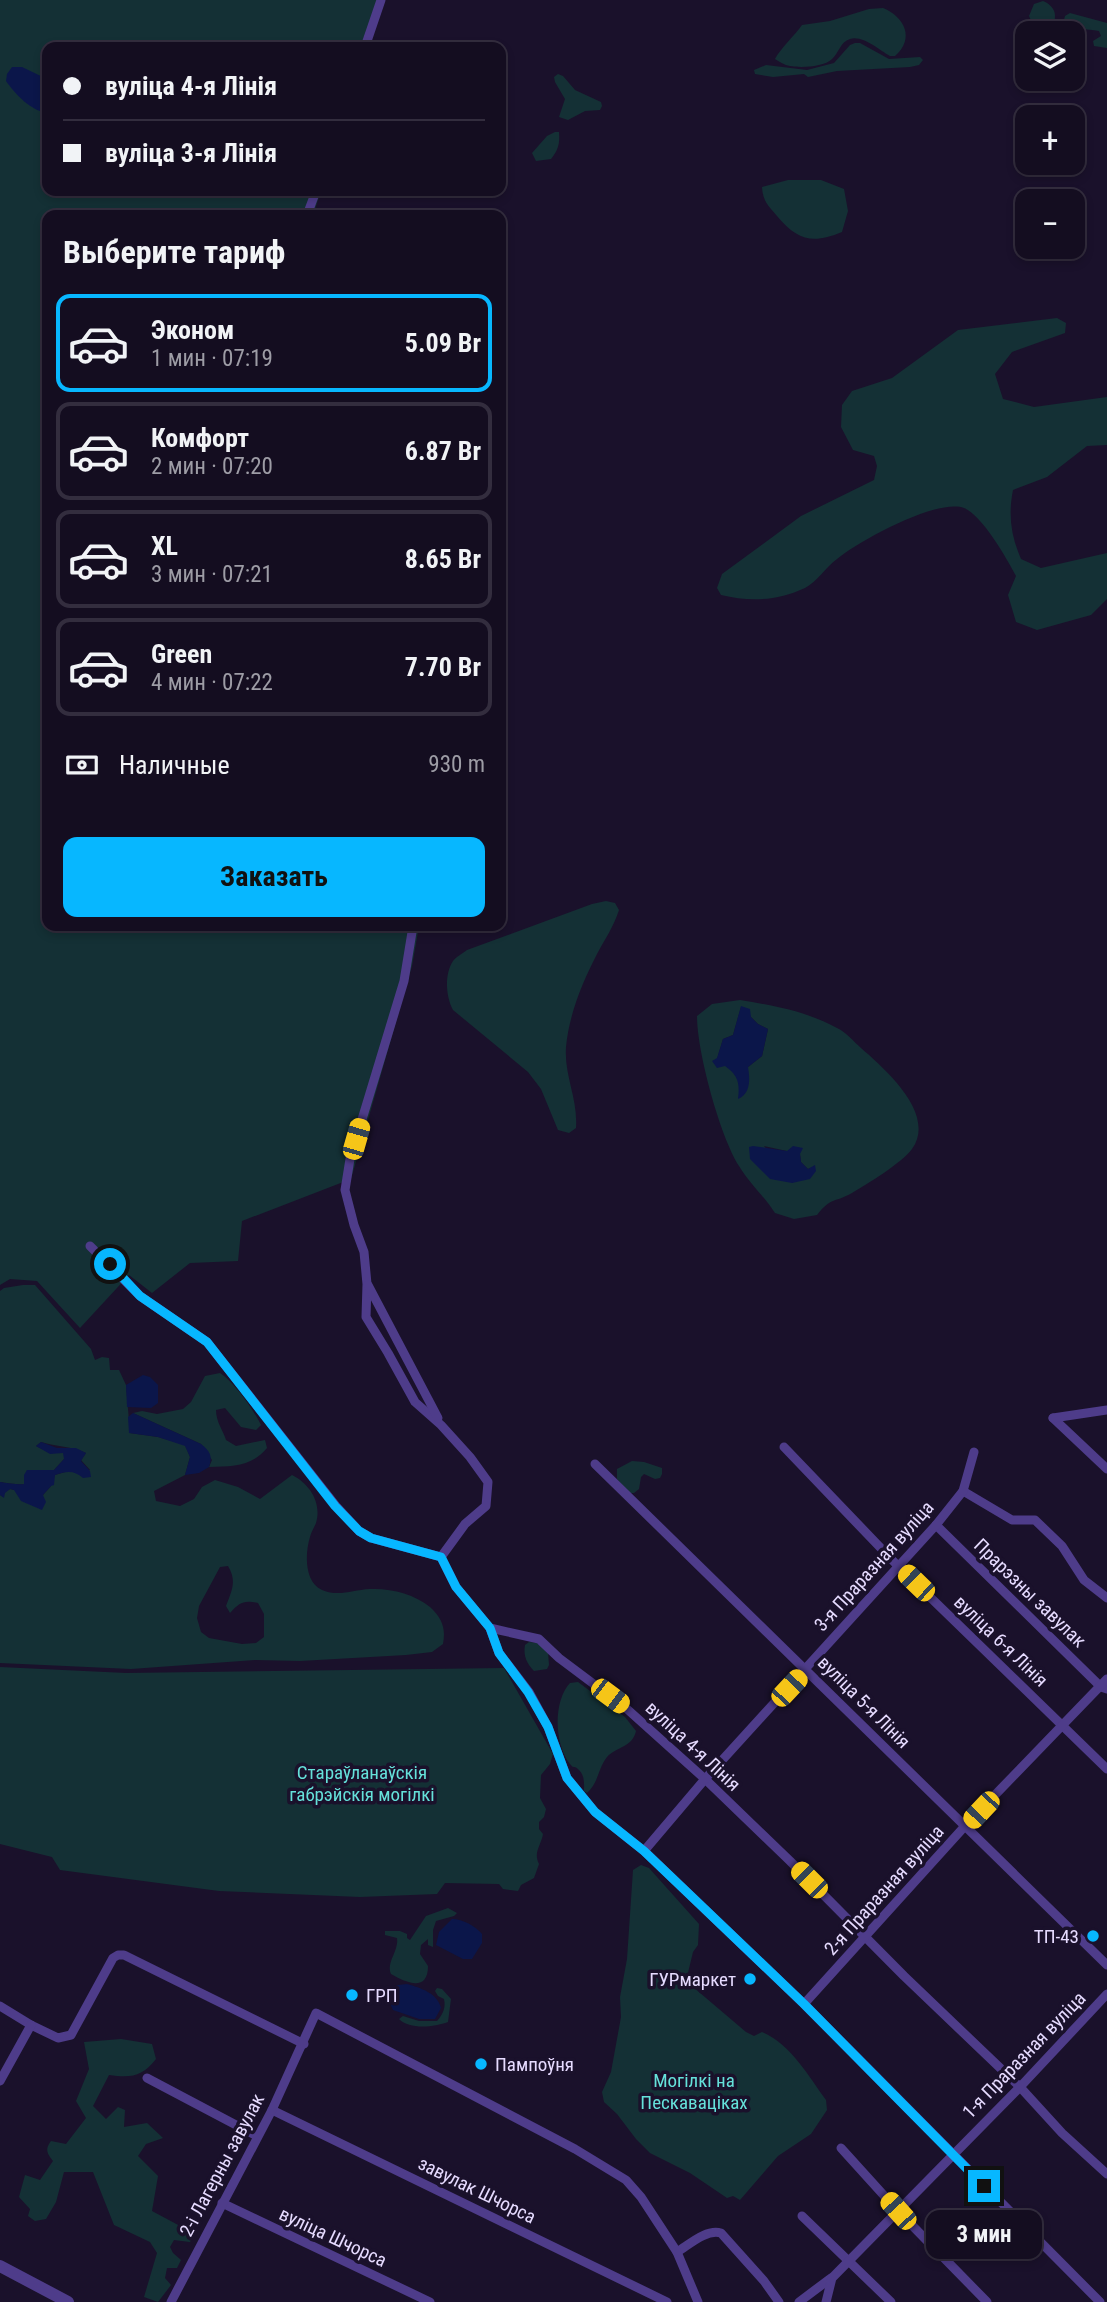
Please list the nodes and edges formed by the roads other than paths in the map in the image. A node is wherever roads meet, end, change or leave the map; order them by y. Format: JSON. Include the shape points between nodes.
{"nodes":[{"id":1,"x":381,"y":0,"type":"edge"},
{"id":2,"x":367,"y":42,"type":"edge"},
{"id":3,"x":412,"y":931,"type":"edge"},
{"id":4,"x":90,"y":1246,"type":"dead end"},
{"id":5,"x":367,"y":1283,"type":"junction"},
{"id":6,"x":1107,"y":1410,"type":"edge"},
{"id":7,"x":441,"y":1425,"type":"junction"},
{"id":8,"x":784,"y":1447,"type":"dead end"},
{"id":9,"x":974,"y":1452,"type":"dead end"},
{"id":10,"x":596,"y":1464,"type":"dead end"},
{"id":11,"x":1107,"y":1469,"type":"edge"},
{"id":12,"x":962,"y":1491,"type":"junction"},
{"id":13,"x":936,"y":1525,"type":"junction"},
{"id":14,"x":441,"y":1557,"type":"junction"},
{"id":15,"x":897,"y":1565,"type":"junction"},
{"id":16,"x":1107,"y":1598,"type":"edge"},
{"id":17,"x":490,"y":1628,"type":"junction"},
{"id":18,"x":806,"y":1669,"type":"junction"},
{"id":19,"x":1105,"y":1685,"type":"edge"},
{"id":20,"x":1062,"y":1725,"type":"junction"},
{"id":21,"x":1107,"y":1769,"type":"edge"},
{"id":22,"x":705,"y":1779,"type":"junction"},
{"id":23,"x":965,"y":1826,"type":"junction"},
{"id":24,"x":644,"y":1851,"type":"junction"},
{"id":25,"x":865,"y":1937,"type":"junction"},
{"id":26,"x":1107,"y":1965,"type":"edge"},
{"id":27,"x":1107,"y":1994,"type":"edge"},
{"id":28,"x":804,"y":2004,"type":"junction"},
{"id":29,"x":0,"y":2006,"type":"edge"},
{"id":30,"x":31,"y":2025,"type":"junction"},
{"id":31,"x":304,"y":2044,"type":"junction"},
{"id":32,"x":147,"y":2078,"type":"dead end"},
{"id":33,"x":0,"y":2081,"type":"edge"},
{"id":34,"x":1020,"y":2087,"type":"junction"},
{"id":35,"x":272,"y":2110,"type":"junction"},
{"id":36,"x":257,"y":2136,"type":"junction"},
{"id":37,"x":841,"y":2148,"type":"dead end"},
{"id":38,"x":952,"y":2154,"type":"junction"},
{"id":39,"x":1107,"y":2174,"type":"edge"},
{"id":40,"x":222,"y":2203,"type":"junction"},
{"id":41,"x":898,"y":2211,"type":"junction"},
{"id":42,"x":802,"y":2216,"type":"dead end"},
{"id":43,"x":677,"y":2252,"type":"junction"},
{"id":44,"x":849,"y":2261,"type":"junction"},
{"id":45,"x":0,"y":2266,"type":"edge"},
{"id":46,"x":832,"y":2278,"type":"junction"},
{"id":47,"x":68,"y":2302,"type":"edge"},
{"id":48,"x":171,"y":2302,"type":"edge"},
{"id":49,"x":430,"y":2302,"type":"edge"},
{"id":50,"x":667,"y":2302,"type":"edge"},
{"id":51,"x":698,"y":2302,"type":"edge"},
{"id":52,"x":779,"y":2302,"type":"edge"},
{"id":53,"x":799,"y":2302,"type":"edge"},
{"id":54,"x":826,"y":2302,"type":"edge"},
{"id":55,"x":891,"y":2302,"type":"edge"},
{"id":56,"x":987,"y":2302,"type":"edge"},
{"id":57,"x":1100,"y":2302,"type":"edge"}],
"edges":[{"from":1,"to":2,"type":"street"},
{"from":3,"to":5,"type":"street","via":[[404,981],[350,1159],[345,1190],[364,1252]]},
{"from":4,"to":14,"type":"street","via":[[140,1296],[207,1342],[359,1531]]},
{"from":5,"to":7,"type":"street"},
{"from":5,"to":7,"type":"street","via":[[366,1317],[415,1402]]},
{"from":6,"to":11,"type":"street","via":[[1053,1418]]},
{"from":7,"to":14,"type":"street","via":[[488,1482],[486,1506],[465,1524]]},
{"from":8,"to":15,"type":"street","name":"вуліца 6-я Лінія"},
{"from":9,"to":12,"type":"street","name":"3-я Праразная вуліца"},
{"from":10,"to":18,"type":"street","name":"вуліца 5-я Лінія"},
{"from":12,"to":13,"type":"street","name":"3-я Праразная вуліца"},
{"from":12,"to":16,"type":"street","via":[[1012,1520],[1035,1520],[1062,1546],[1084,1580]]},
{"from":13,"to":15,"type":"street","name":"3-я Праразная вуліца"},
{"from":13,"to":19,"type":"street","name":"Прарэзны завулак"},
{"from":14,"to":17,"type":"street","via":[[456,1587]]},
{"from":15,"to":18,"type":"street","name":"3-я Праразная вуліца"},
{"from":15,"to":20,"type":"street","name":"вуліца 6-я Лінія"},
{"from":17,"to":22,"type":"street","name":"вуліца 4-я Лінія","via":[[539,1639]]},
{"from":17,"to":24,"type":"street","via":[[499,1653],[548,1727],[567,1778],[595,1812]]},
{"from":18,"to":22,"type":"street","name":"3-я Праразная вуліца"},
{"from":18,"to":23,"type":"street","name":"вуліца 5-я Лінія"},
{"from":19,"to":20,"type":"street","name":"2-я Праразная вуліца"},
{"from":20,"to":21,"type":"street","name":"вуліца 6-я Лінія"},
{"from":20,"to":23,"type":"street","name":"2-я Праразная вуліца"},
{"from":22,"to":24,"type":"street","name":"3-я Праразная вуліца"},
{"from":22,"to":25,"type":"street","name":"вуліца 4-я Лінія"},
{"from":23,"to":25,"type":"street","name":"2-я Праразная вуліца"},
{"from":23,"to":26,"type":"street","name":"вуліца 5-я Лінія"},
{"from":24,"to":28,"type":"street"},
{"from":25,"to":28,"type":"street","name":"2-я Праразная вуліца"},
{"from":25,"to":34,"type":"street","name":"вуліца 4-я Лінія"},
{"from":27,"to":34,"type":"street","name":"1-я Праразная вуліца"},
{"from":28,"to":38,"type":"street"},
{"from":29,"to":30,"type":"street"},
{"from":30,"to":31,"type":"street","via":[[58,2038],[71,2035],[113,1958],[124,1955]]},
{"from":30,"to":33,"type":"street"},
{"from":31,"to":35,"type":"street","name":"2-і Лагерны завулак"},
{"from":31,"to":43,"type":"street","name":"2-і Лагерны завулак","via":[[316,2013],[575,2149],[626,2180]]},
{"from":32,"to":36,"type":"street"},
{"from":34,"to":38,"type":"street","name":"1-я Праразная вуліца"},
{"from":34,"to":39,"type":"street","name":"вуліца 4-я Лінія"},
{"from":35,"to":36,"type":"street","name":"2-і Лагерны завулак"},
{"from":35,"to":50,"type":"street","name":"завулак Шчорса"},
{"from":36,"to":40,"type":"street","name":"2-і Лагерны завулак"},
{"from":37,"to":41,"type":"street"},
{"from":38,"to":41,"type":"street","name":"1-я Праразная вуліца"},
{"from":38,"to":57,"type":"street"},
{"from":40,"to":48,"type":"street","name":"2-і Лагерны завулак"},
{"from":40,"to":49,"type":"street","name":"вуліца Шчорса"},
{"from":41,"to":44,"type":"street","name":"1-я Праразная вуліца"},
{"from":41,"to":56,"type":"street"},
{"from":42,"to":44,"type":"street"},
{"from":43,"to":51,"type":"street"},
{"from":43,"to":52,"type":"street","via":[[708,2233],[721,2233]]},
{"from":44,"to":46,"type":"street","name":"1-я Праразная вуліца"},
{"from":44,"to":55,"type":"street"},
{"from":45,"to":47,"type":"street"},
{"from":46,"to":53,"type":"street","name":"1-я Праразная вуліца"},
{"from":46,"to":54,"type":"street"}]}
